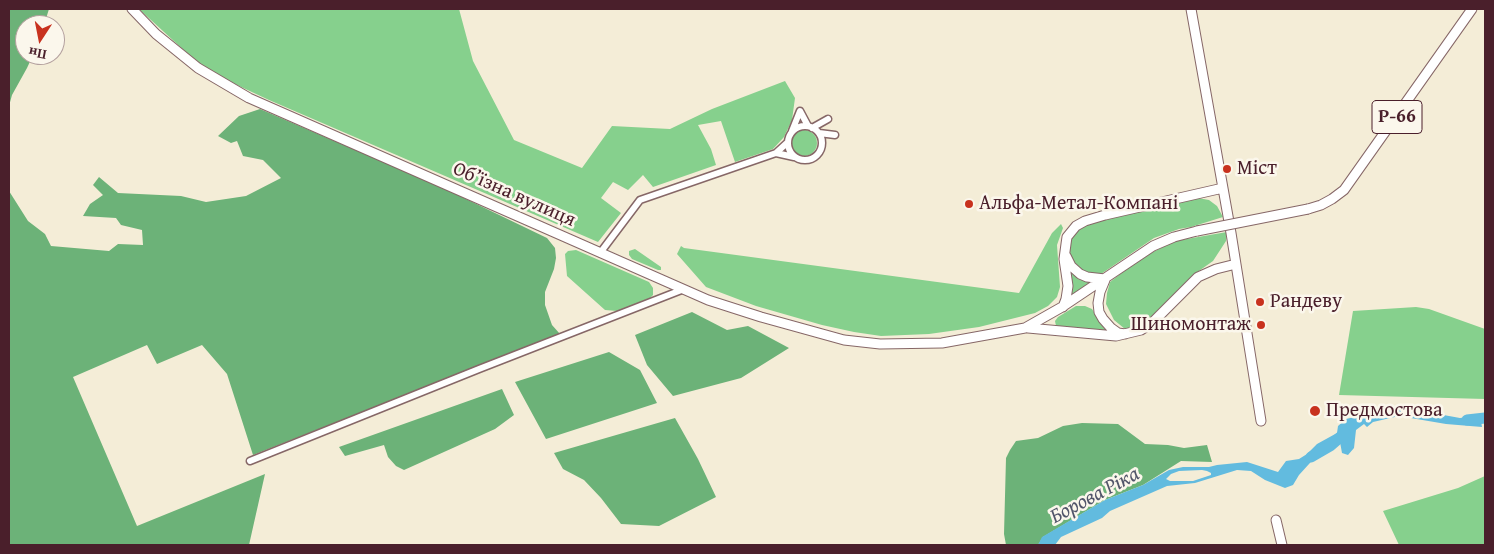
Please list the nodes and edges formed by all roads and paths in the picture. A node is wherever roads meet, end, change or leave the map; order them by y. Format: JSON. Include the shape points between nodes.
{"nodes":[{"id":1,"x":132,"y":9,"type":"edge"},
{"id":2,"x":1191,"y":9,"type":"edge"},
{"id":3,"x":1472,"y":9,"type":"edge"},
{"id":4,"x":814,"y":129,"type":"junction"},
{"id":5,"x":792,"y":131,"type":"junction"},
{"id":6,"x":788,"y":142,"type":"junction"},
{"id":7,"x":823,"y":142,"type":"junction"},
{"id":8,"x":776,"y":153,"type":"junction"},
{"id":9,"x":794,"y":157,"type":"junction"},
{"id":10,"x":1223,"y":188,"type":"junction"},
{"id":11,"x":1065,"y":251,"type":"junction"},
{"id":12,"x":600,"y":253,"type":"junction"},
{"id":13,"x":1236,"y":264,"type":"junction"},
{"id":14,"x":1105,"y":279,"type":"junction"},
{"id":15,"x":684,"y":289,"type":"junction"},
{"id":16,"x":1062,"y":307,"type":"junction"},
{"id":17,"x":1025,"y":328,"type":"junction"},
{"id":18,"x":1128,"y":334,"type":"junction"},
{"id":19,"x":1261,"y":421,"type":"dead end"},
{"id":20,"x":250,"y":461,"type":"dead end"},
{"id":21,"x":1276,"y":520,"type":"dead end"},
{"id":22,"x":1282,"y":545,"type":"edge"}],
"edges":[{"from":1,"to":12,"type":"main road","name":"Об’їзна вулиця","via":[[156,34],[198,68],[238,92]]},
{"from":2,"to":10,"type":"main road"},
{"from":3,"to":14,"type":"main road","number":"Р-66","bridge":true,"via":[[1344,190],[1321,205],[1308,209],[1174,236],[1153,246]]},
{"from":4,"to":5,"type":"street","via":[[799,127]]},
{"from":4,"to":5,"type":"street","via":[[800,111]]},
{"from":4,"to":7,"type":"street"},
{"from":4,"to":7,"type":"street","via":[[835,135]]},
{"from":5,"to":6,"type":"street"},
{"from":6,"to":8,"type":"street"},
{"from":6,"to":9,"type":"street","via":[[788,149]]},
{"from":7,"to":9,"type":"street","via":[[820,153],[813,160],[802,161]]},
{"from":8,"to":9,"type":"street"},
{"from":8,"to":12,"type":"street","via":[[640,200]]},
{"from":10,"to":11,"type":"main road","via":[[1086,221],[1072,230]]},
{"from":10,"to":13,"type":"main road"},
{"from":11,"to":14,"type":"main road","via":[[1071,266],[1080,274]]},
{"from":11,"to":16,"type":"main road","via":[[1068,286]]},
{"from":12,"to":15,"type":"main road","name":"Об’їзна вулиця"},
{"from":13,"to":18,"type":"main road","via":[[1198,276],[1152,323]]},
{"from":13,"to":19,"type":"main road"},
{"from":14,"to":16,"type":"main road"},
{"from":14,"to":18,"type":"main road","via":[[1099,298],[1099,312],[1118,333]]},
{"from":15,"to":17,"type":"main road","name":"Об’їзна вулиця","via":[[761,317],[861,343],[942,343]]},
{"from":15,"to":20,"type":"street"},
{"from":16,"to":17,"type":"main road"},
{"from":17,"to":18,"type":"main road","via":[[1100,336]]},
{"from":21,"to":22,"type":"main road"}]}
